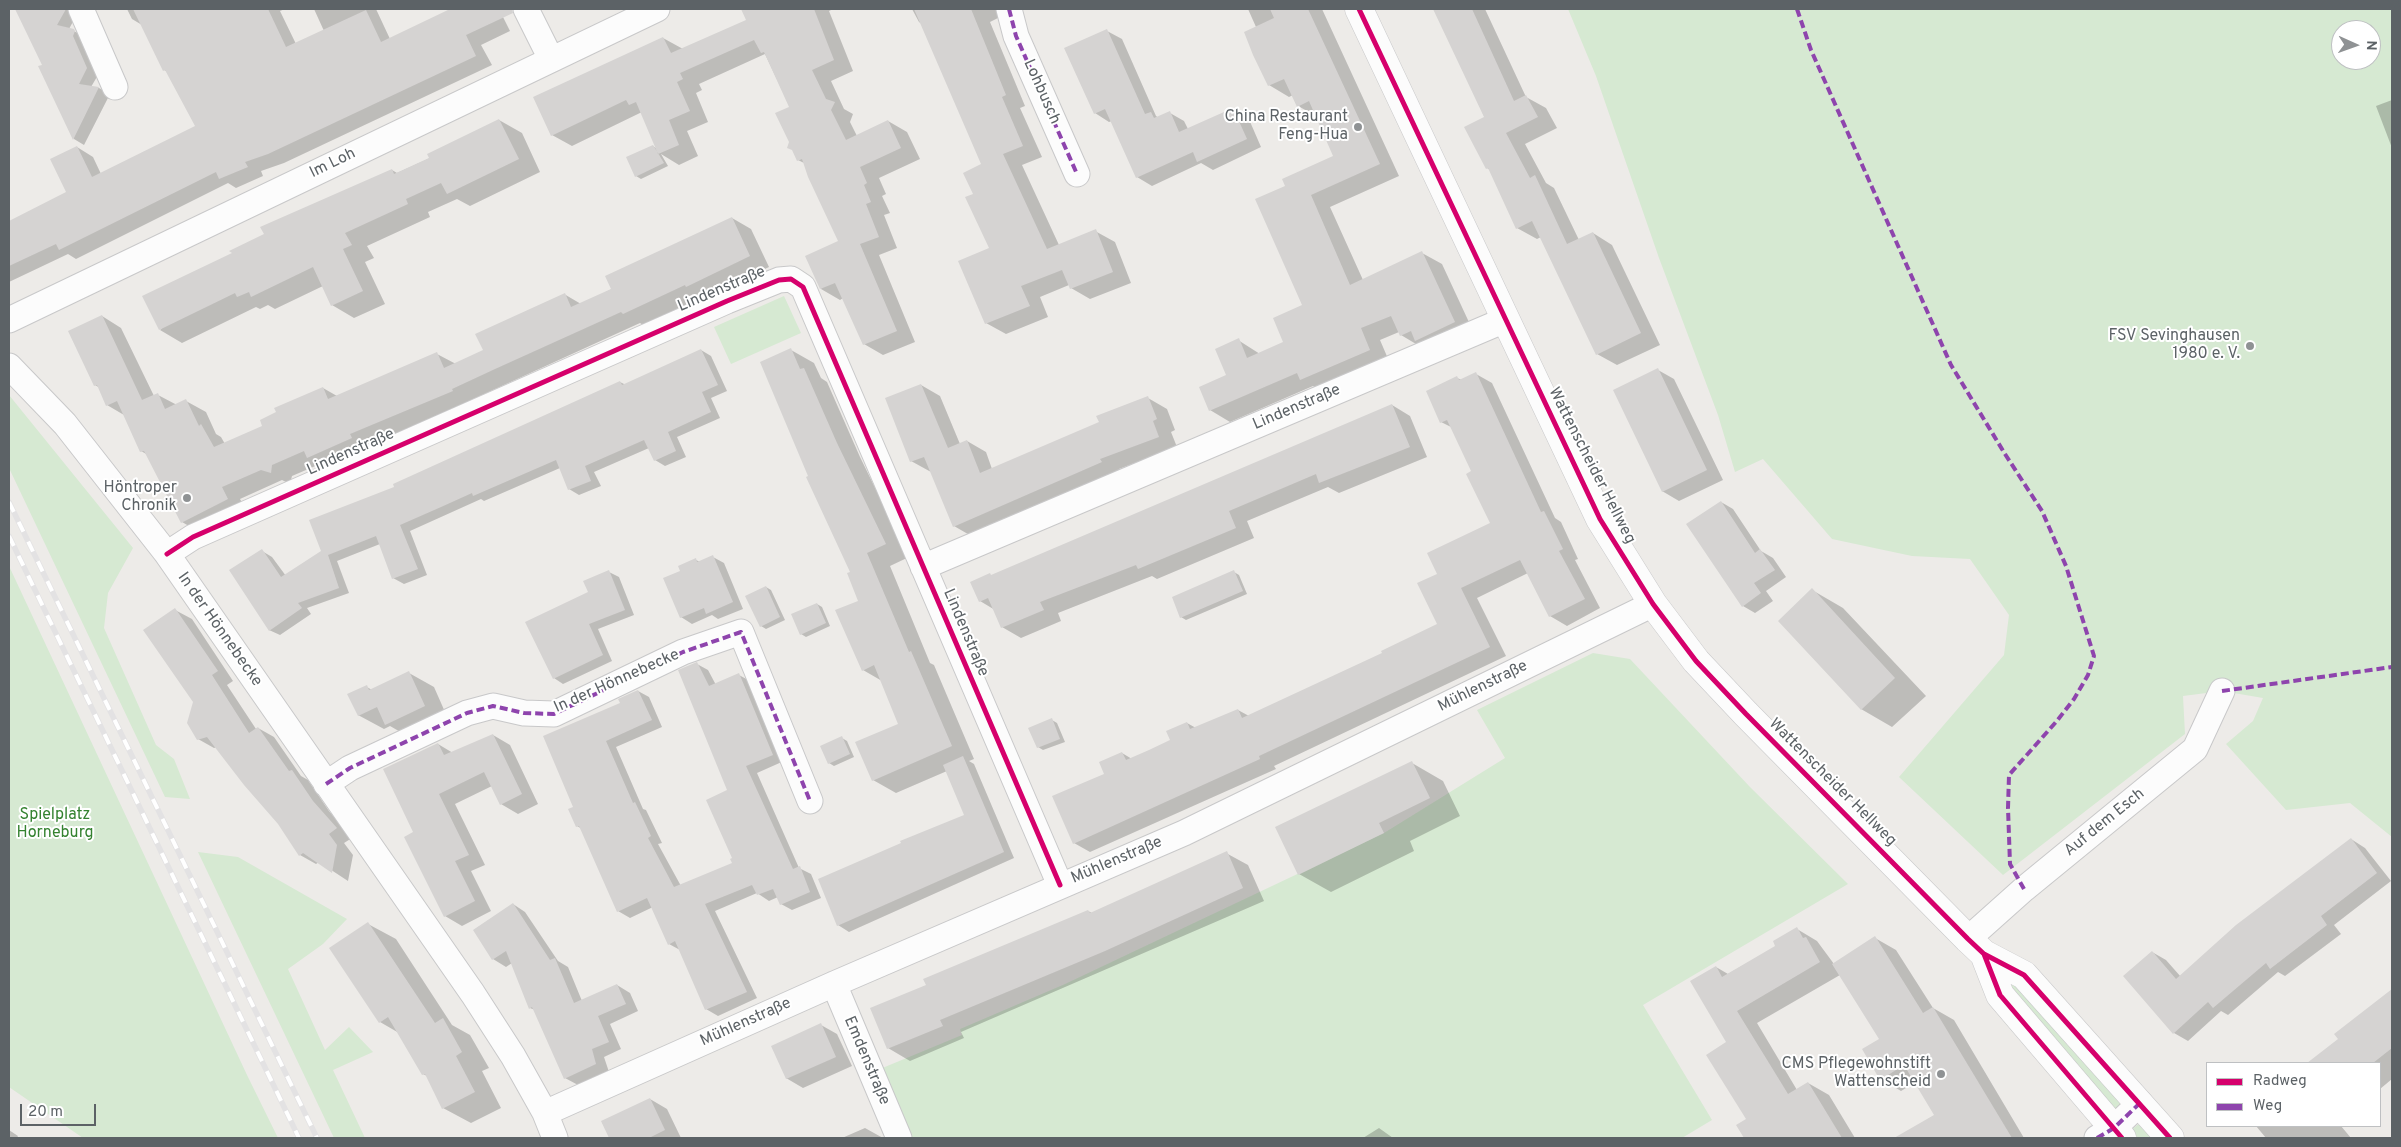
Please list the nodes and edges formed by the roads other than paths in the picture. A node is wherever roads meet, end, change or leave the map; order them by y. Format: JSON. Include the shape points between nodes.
{"nodes":[{"id":1,"x":81,"y":9,"type":"edge"},
{"id":2,"x":526,"y":9,"type":"edge"},
{"id":3,"x":657,"y":9,"type":"edge"},
{"id":4,"x":1009,"y":9,"type":"edge"},
{"id":5,"x":1359,"y":9,"type":"edge"},
{"id":6,"x":551,"y":59,"type":"junction"},
{"id":7,"x":115,"y":87,"type":"dead end"},
{"id":8,"x":1078,"y":174,"type":"dead end"},
{"id":9,"x":9,"y":320,"type":"edge"},
{"id":10,"x":1505,"y":320,"type":"junction"},
{"id":11,"x":9,"y":366,"type":"edge"},
{"id":12,"x":168,"y":554,"type":"junction"},
{"id":13,"x":923,"y":566,"type":"junction"},
{"id":14,"x":1653,"y":604,"type":"junction"},
{"id":15,"x":2222,"y":691,"type":"dead end"},
{"id":16,"x":326,"y":784,"type":"junction"},
{"id":17,"x":810,"y":801,"type":"dead end"},
{"id":18,"x":1060,"y":885,"type":"junction"},
{"id":19,"x":1976,"y":947,"type":"junction"},
{"id":20,"x":834,"y":984,"type":"junction"},
{"id":21,"x":2140,"y":1103,"type":"junction"},
{"id":22,"x":545,"y":1113,"type":"junction"},
{"id":23,"x":2111,"y":1135,"type":"edge"},
{"id":24,"x":554,"y":1138,"type":"edge"},
{"id":25,"x":899,"y":1138,"type":"edge"},
{"id":26,"x":2170,"y":1138,"type":"edge"}],
"edges":[{"from":1,"to":7,"type":"street"},
{"from":2,"to":6,"type":"street"},
{"from":3,"to":6,"type":"street","name":"Im Loh"},
{"from":4,"to":8,"type":"street","name":"Lohbusch","via":[[1016,36]]},
{"from":5,"to":10,"type":"main road","name":"Wattenscheider Hellweg"},
{"from":6,"to":9,"type":"street","name":"Im Loh"},
{"from":10,"to":13,"type":"street","name":"Lindenstraße"},
{"from":10,"to":14,"type":"main road","name":"Wattenscheider Hellweg","via":[[1600,519]]},
{"from":11,"to":12,"type":"street","name":"In der Hönnebecke","via":[[65,424]]},
{"from":12,"to":13,"type":"street","name":"Lindenstraße","via":[[193,536],[238,516],[727,301],[779,280],[791,279],[802,287]]},
{"from":12,"to":16,"type":"street","name":"In der Hönnebecke"},
{"from":13,"to":18,"type":"street","name":"Lindenstraße"},
{"from":14,"to":18,"type":"street","name":"Mühlenstraße","via":[[1184,833]]},
{"from":14,"to":19,"type":"main road","name":"Wattenscheider Hellweg","via":[[1696,661],[1740,708]]},
{"from":15,"to":19,"type":"street","name":"Auf dem Esch","via":[[2195,749],[2024,889]]},
{"from":16,"to":17,"type":"street","name":"In der Hönnebecke","via":[[350,768],[467,713],[493,706],[524,713],[554,714],[683,652],[741,632]]},
{"from":16,"to":22,"type":"street","name":"In der Hönnebecke","via":[[473,994]]},
{"from":18,"to":20,"type":"street","name":"Mühlenstraße"},
{"from":19,"to":21,"type":"main road","name":"Wattenscheider Hellweg","via":[[2024,975]]},
{"from":19,"to":23,"type":"main road","name":"Wattenscheider Hellweg","via":[[2000,994]]},
{"from":20,"to":22,"type":"street","name":"Mühlenstraße"},
{"from":20,"to":25,"type":"street","name":"Emdenstraße"},
{"from":21,"to":23,"type":"street"},
{"from":21,"to":26,"type":"main road","name":"Wattenscheider Hellweg"},
{"from":22,"to":24,"type":"street","name":"In der Hönnebecke"}]}
